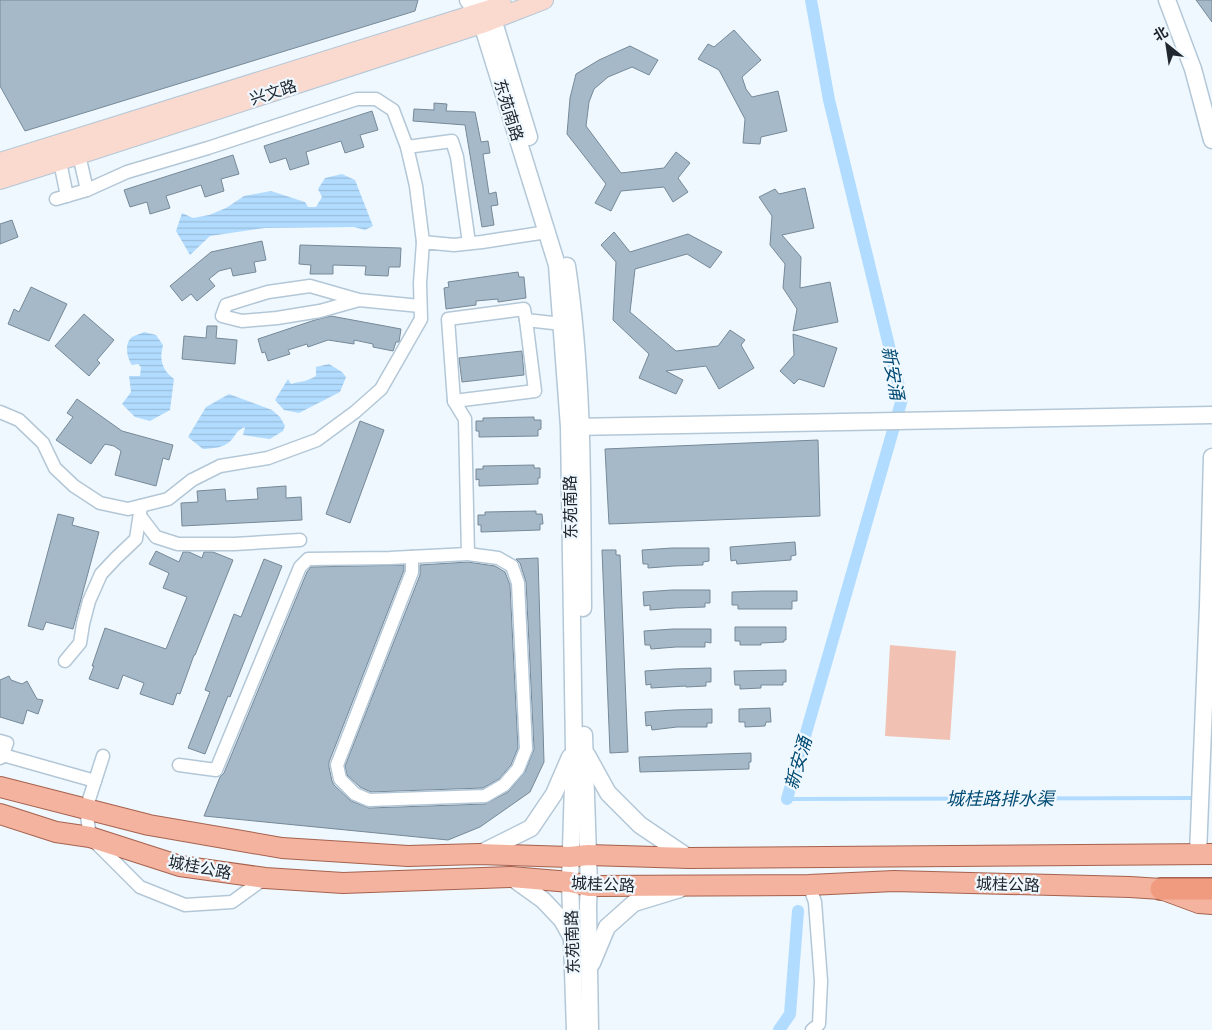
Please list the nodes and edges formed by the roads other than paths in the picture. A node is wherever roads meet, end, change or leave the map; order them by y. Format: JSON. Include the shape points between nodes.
{"nodes":[{"id":1,"x":512,"y":0,"type":"edge"},
{"id":2,"x":544,"y":0,"type":"edge"},
{"id":3,"x":1167,"y":0,"type":"edge"},
{"id":4,"x":483,"y":11,"type":"edge"},
{"id":5,"x":1212,"y":140,"type":"edge"},
{"id":6,"x":407,"y":147,"type":"junction"},
{"id":7,"x":79,"y":156,"type":"junction"},
{"id":8,"x":0,"y":162,"type":"edge"},
{"id":9,"x":60,"y":162,"type":"junction"},
{"id":10,"x":0,"y":180,"type":"edge"},
{"id":11,"x":87,"y":190,"type":"junction"},
{"id":12,"x":547,"y":232,"type":"junction"},
{"id":13,"x":423,"y":242,"type":"junction"},
{"id":14,"x":469,"y":243,"type":"junction"},
{"id":15,"x":359,"y":300,"type":"junction"},
{"id":16,"x":420,"y":306,"type":"junction"},
{"id":17,"x":526,"y":320,"type":"junction"},
{"id":18,"x":562,"y":324,"type":"junction"},
{"id":19,"x":454,"y":401,"type":"junction"},
{"id":20,"x":0,"y":412,"type":"edge"},
{"id":21,"x":1212,"y":415,"type":"edge"},
{"id":22,"x":575,"y":427,"type":"junction"},
{"id":23,"x":1212,"y":457,"type":"edge"},
{"id":24,"x":141,"y":511,"type":"junction"},
{"id":25,"x":300,"y":540,"type":"dead end"},
{"id":26,"x":468,"y":554,"type":"junction"},
{"id":27,"x":412,"y":556,"type":"junction"},
{"id":28,"x":65,"y":661,"type":"dead end"},
{"id":29,"x":0,"y":741,"type":"edge"},
{"id":30,"x":579,"y":751,"type":"junction"},
{"id":31,"x":103,"y":756,"type":"dead end"},
{"id":32,"x":1,"y":757,"type":"edge"},
{"id":33,"x":179,"y":765,"type":"dead end"},
{"id":34,"x":95,"y":781,"type":"junction"},
{"id":35,"x":0,"y":787,"type":"edge"},
{"id":36,"x":86,"y":809,"type":"junction"},
{"id":37,"x":0,"y":814,"type":"edge"},
{"id":38,"x":90,"y":837,"type":"junction"},
{"id":39,"x":479,"y":854,"type":"junction"},
{"id":40,"x":1205,"y":854,"type":"edge"},
{"id":41,"x":579,"y":856,"type":"junction"},
{"id":42,"x":689,"y":858,"type":"junction"},
{"id":43,"x":511,"y":877,"type":"junction"},
{"id":44,"x":265,"y":878,"type":"junction"},
{"id":45,"x":580,"y":884,"type":"junction"},
{"id":46,"x":809,"y":885,"type":"junction"},
{"id":47,"x":693,"y":886,"type":"junction"},
{"id":48,"x":1161,"y":889,"type":"junction"},
{"id":49,"x":1212,"y":889,"type":"edge"},
{"id":50,"x":1212,"y":904,"type":"edge"},
{"id":51,"x":572,"y":939,"type":"junction"},
{"id":52,"x":589,"y":969,"type":"junction"},
{"id":53,"x":575,"y":1030,"type":"edge"},
{"id":54,"x":590,"y":1030,"type":"edge"},
{"id":55,"x":812,"y":1030,"type":"edge"}],
"edges":[{"from":1,"to":4,"type":"main road","name":"兴文路"},
{"from":2,"to":4,"type":"main road","name":"兴文路"},
{"from":3,"to":5,"type":"street","via":[[1193,69]]},
{"from":4,"to":7,"type":"main road","name":"兴文路"},
{"from":4,"to":8,"type":"main road","name":"兴文路"},
{"from":4,"to":12,"type":"street","name":"东苑南路"},
{"from":4,"to":22,"type":"street","name":"东苑南路","via":[[567,263],[573,306]]},
{"from":6,"to":11,"type":"street","via":[[393,110],[376,99],[357,99],[127,172]]},
{"from":6,"to":13,"type":"street"},
{"from":6,"to":14,"type":"street","via":[[452,141]]},
{"from":7,"to":9,"type":"main road","name":"兴文路"},
{"from":7,"to":11,"type":"street"},
{"from":9,"to":10,"type":"main road","name":"兴文路"},
{"from":9,"to":11,"type":"street","via":[[62,198]]},
{"from":12,"to":14,"type":"street"},
{"from":12,"to":18,"type":"street","name":"东苑南路","via":[[558,265]]},
{"from":13,"to":14,"type":"street"},
{"from":13,"to":16,"type":"street"},
{"from":15,"to":15,"type":"street","via":[[310,286],[268,292],[226,305],[222,316],[242,321],[277,318]]},
{"from":15,"to":16,"type":"street"},
{"from":16,"to":24,"type":"street","via":[[421,319],[381,389],[317,440],[268,458],[220,466],[192,480],[168,499]]},
{"from":17,"to":18,"type":"street"},
{"from":17,"to":19,"type":"street","via":[[535,391]]},
{"from":17,"to":19,"type":"street","via":[[524,309],[448,319]]},
{"from":18,"to":22,"type":"street","name":"东苑南路"},
{"from":19,"to":26,"type":"street","via":[[465,419]]},
{"from":20,"to":24,"type":"street","via":[[19,420],[43,443],[54,468],[74,486],[100,503]]},
{"from":21,"to":22,"type":"street"},
{"from":22,"to":30,"type":"street","name":"东苑南路"},
{"from":23,"to":40,"type":"street","via":[[1200,801]]},
{"from":24,"to":25,"type":"street","via":[[156,537],[178,544]]},
{"from":24,"to":28,"type":"street","via":[[136,539],[101,574],[89,601],[80,643]]},
{"from":26,"to":27,"type":"street"},
{"from":26,"to":27,"type":"street","via":[[498,558],[512,566],[518,583],[526,749],[518,769],[504,785],[485,796],[369,800],[355,794],[340,779],[337,765],[412,572]]},
{"from":27,"to":33,"type":"street","via":[[308,558],[300,566],[216,770]]},
{"from":29,"to":32,"type":"street","via":[[7,743]]},
{"from":30,"to":39,"type":"street","via":[[531,828]]},
{"from":30,"to":41,"type":"street","name":"东苑南路"},
{"from":30,"to":42,"type":"street","via":[[608,793],[640,825]]},
{"from":31,"to":34,"type":"street"},
{"from":32,"to":34,"type":"street"},
{"from":34,"to":36,"type":"street"},
{"from":35,"to":36,"type":"main road","name":"城桂公路"},
{"from":36,"to":38,"type":"street"},
{"from":36,"to":39,"type":"main road","name":"城桂公路","via":[[149,825],[282,848],[408,856]]},
{"from":37,"to":38,"type":"main road","name":"城桂公路","via":[[56,832]]},
{"from":38,"to":44,"type":"main road","name":"城桂公路","via":[[180,866]]},
{"from":38,"to":44,"type":"street","via":[[140,887],[185,905],[232,902]]},
{"from":39,"to":41,"type":"main road","name":"城桂公路"},
{"from":40,"to":42,"type":"main road","name":"城桂公路"},
{"from":41,"to":42,"type":"main road","name":"城桂公路"},
{"from":41,"to":45,"type":"street","name":"东苑南路"},
{"from":43,"to":44,"type":"main road","name":"城桂公路","via":[[343,883]]},
{"from":43,"to":45,"type":"main road","name":"城桂公路"},
{"from":43,"to":51,"type":"street","via":[[543,900],[562,920]]},
{"from":45,"to":47,"type":"main road","name":"城桂公路"},
{"from":45,"to":51,"type":"street","name":"东苑南路"},
{"from":45,"to":52,"type":"street","name":"东苑南路","via":[[588,905]]},
{"from":46,"to":47,"type":"main road","name":"城桂公路"},
{"from":46,"to":48,"type":"main road","name":"城桂公路","via":[[894,880]]},
{"from":46,"to":55,"type":"street","via":[[815,902],[821,981],[819,1024]]},
{"from":47,"to":52,"type":"street","via":[[634,903],[607,926]]},
{"from":48,"to":49,"type":"highway"},
{"from":48,"to":50,"type":"main road","name":"城桂公路","via":[[1199,903]]},
{"from":51,"to":53,"type":"street","name":"东苑南路"},
{"from":52,"to":54,"type":"street","name":"东苑南路"}]}
